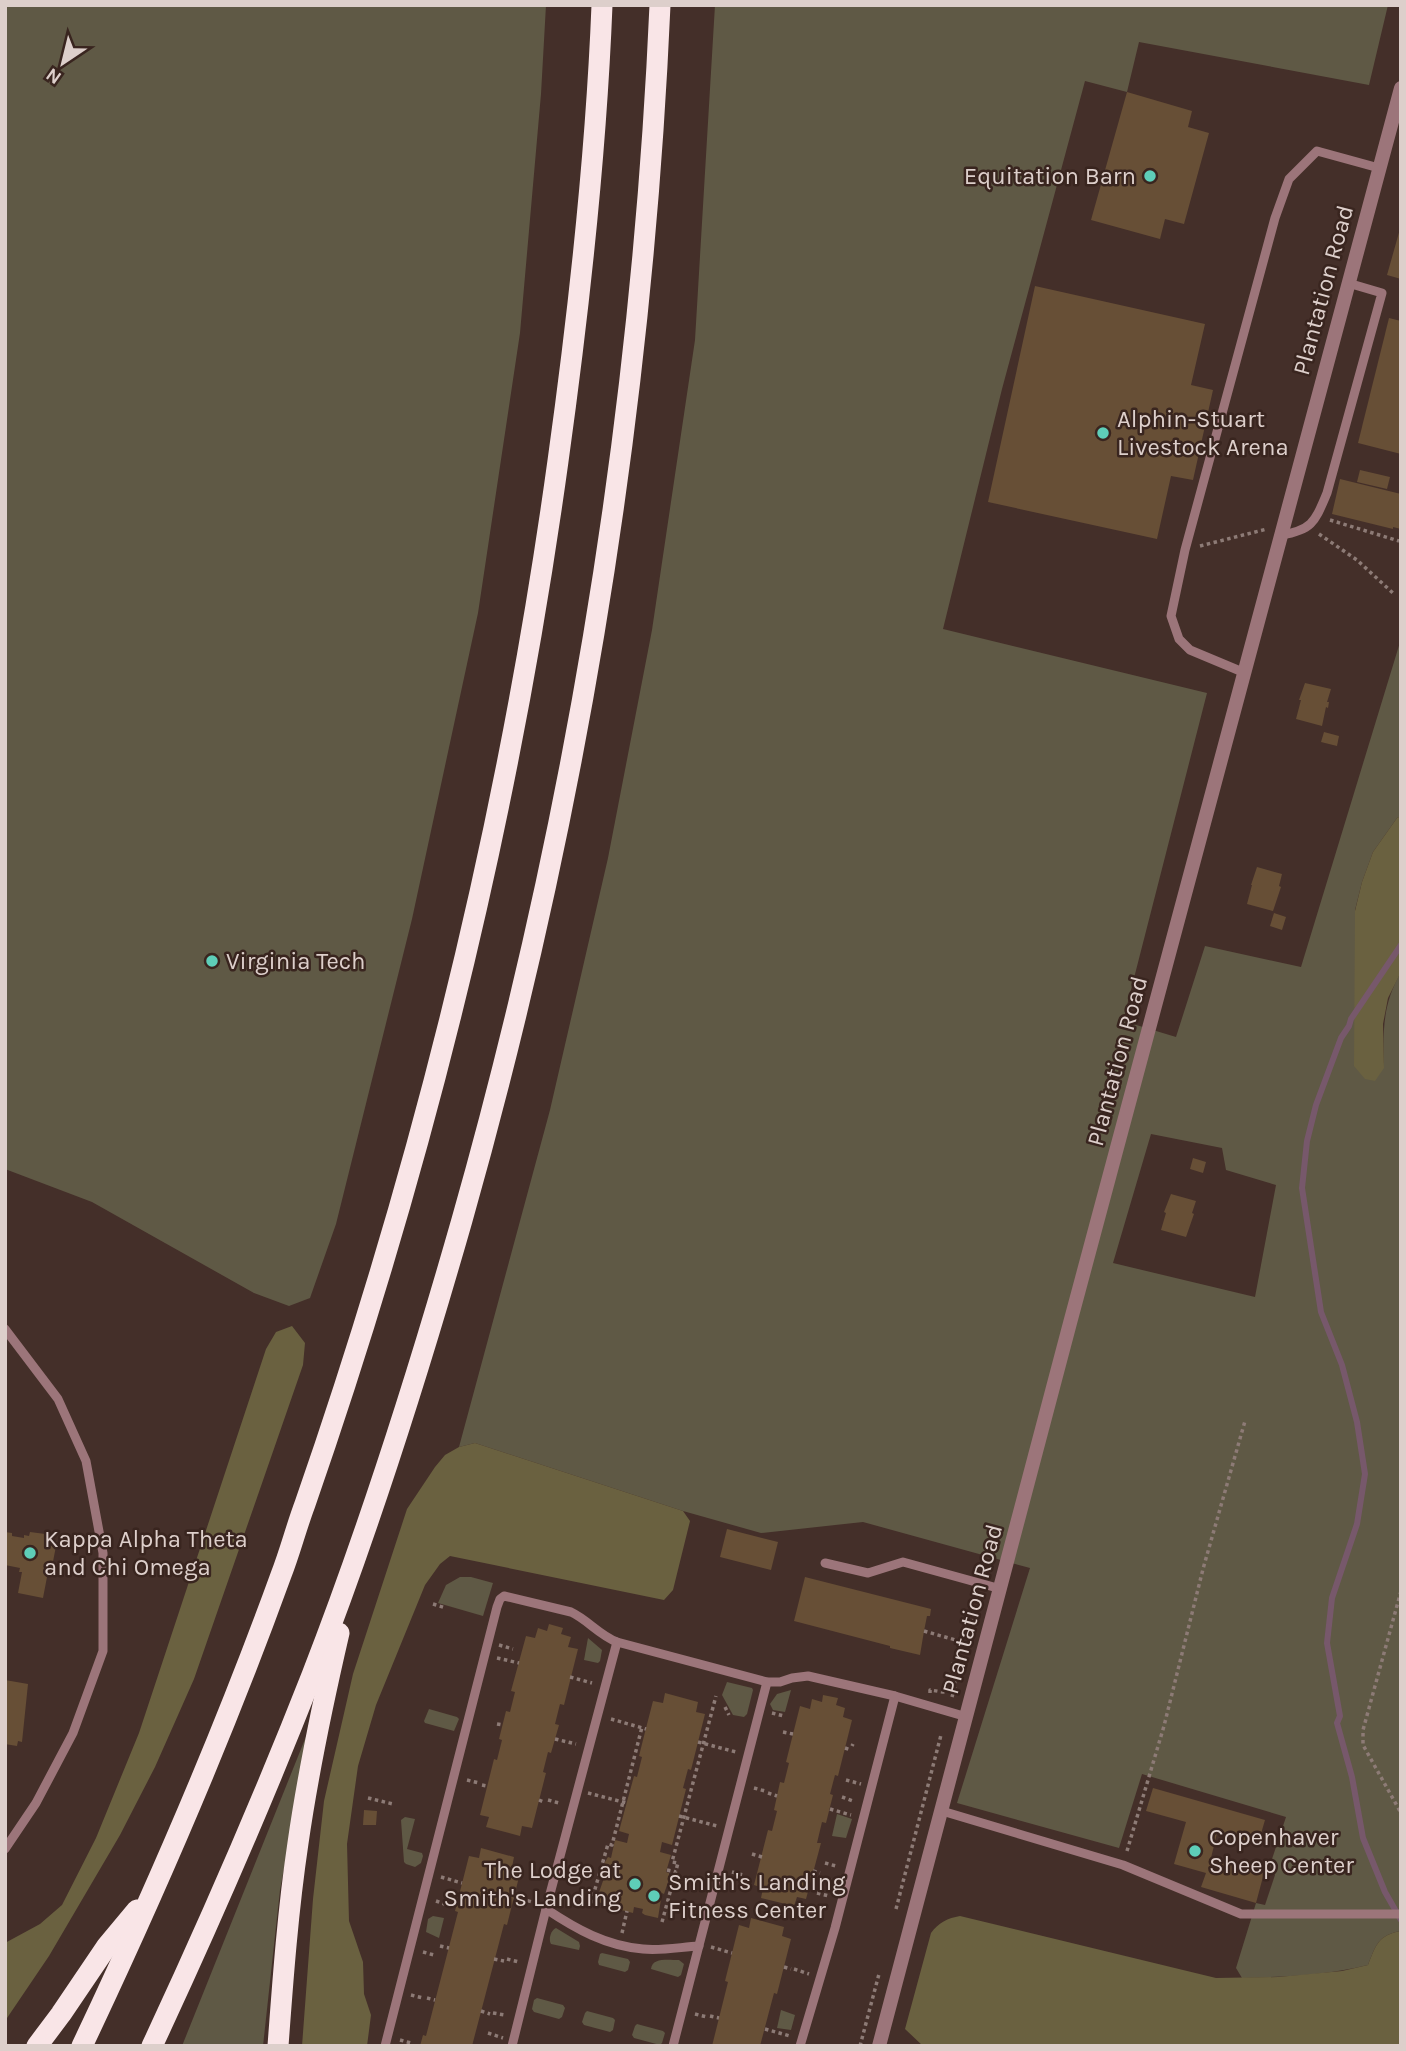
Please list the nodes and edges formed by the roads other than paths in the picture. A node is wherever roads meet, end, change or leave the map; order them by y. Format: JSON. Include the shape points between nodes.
{"nodes":[{"id":1,"x":602,"y":5,"type":"edge"},
{"id":2,"x":660,"y":5,"type":"edge"},
{"id":3,"x":1401,"y":88,"type":"edge"},
{"id":4,"x":1379,"y":168,"type":"junction"},
{"id":5,"x":1348,"y":283,"type":"junction"},
{"id":6,"x":1276,"y":532,"type":"junction"},
{"id":7,"x":1245,"y":673,"type":"junction"},
{"id":8,"x":5,"y":1329,"type":"edge"},
{"id":9,"x":359,"y":1546,"type":"junction"},
{"id":10,"x":825,"y":1563,"type":"dead end"},
{"id":11,"x":1001,"y":1589,"type":"junction"},
{"id":12,"x":617,"y":1642,"type":"junction"},
{"id":13,"x":767,"y":1682,"type":"junction"},
{"id":14,"x":895,"y":1696,"type":"junction"},
{"id":15,"x":967,"y":1717,"type":"junction"},
{"id":16,"x":942,"y":1811,"type":"junction"},
{"id":17,"x":5,"y":1849,"type":"edge"},
{"id":18,"x":152,"y":1892,"type":"junction"},
{"id":19,"x":542,"y":1906,"type":"junction"},
{"id":20,"x":1401,"y":1914,"type":"edge"},
{"id":21,"x":703,"y":1946,"type":"junction"},
{"id":22,"x":37,"y":2046,"type":"edge"},
{"id":23,"x":82,"y":2046,"type":"edge"},
{"id":24,"x":152,"y":2046,"type":"edge"},
{"id":25,"x":278,"y":2046,"type":"edge"},
{"id":26,"x":385,"y":2046,"type":"edge"},
{"id":27,"x":512,"y":2046,"type":"edge"},
{"id":28,"x":673,"y":2046,"type":"edge"},
{"id":29,"x":800,"y":2046,"type":"edge"},
{"id":30,"x":879,"y":2046,"type":"edge"}],
"edges":[{"from":1,"to":18,"type":"highway","via":[[582,270],[561,442],[530,648],[477,913],[428,1108],[346,1384],[282,1572]]},
{"from":2,"to":9,"type":"highway","via":[[642,264],[620,461],[566,786],[530,955],[475,1171],[414,1384]]},
{"from":3,"to":4,"type":"street","name":"Plantation Road"},
{"from":4,"to":5,"type":"street","name":"Plantation Road"},
{"from":4,"to":7,"type":"lane","via":[[1317,151],[1289,179],[1185,550],[1171,616],[1179,639],[1190,650]]},
{"from":5,"to":6,"type":"street","name":"Plantation Road"},
{"from":5,"to":6,"type":"lane","via":[[1382,293],[1327,493],[1309,527]]},
{"from":6,"to":7,"type":"street","name":"Plantation Road"},
{"from":7,"to":11,"type":"street","name":"Plantation Road"},
{"from":8,"to":17,"type":"lane","via":[[58,1399],[86,1461],[103,1553],[103,1651],[73,1733]]},
{"from":9,"to":24,"type":"highway","via":[[275,1768]]},
{"from":9,"to":25,"type":"highway","via":[[321,1713],[298,1843]]},
{"from":10,"to":11,"type":"lane","via":[[868,1573],[903,1562]]},
{"from":11,"to":15,"type":"street","name":"Plantation Road"},
{"from":12,"to":13,"type":"lane"},
{"from":12,"to":19,"type":"lane"},
{"from":12,"to":26,"type":"lane","via":[[571,1612],[508,1596],[498,1601]]},
{"from":13,"to":14,"type":"lane","via":[[808,1676]]},
{"from":13,"to":21,"type":"lane"},
{"from":14,"to":15,"type":"lane"},
{"from":14,"to":29,"type":"lane"},
{"from":15,"to":16,"type":"street","name":"Plantation Road"},
{"from":16,"to":20,"type":"lane","via":[[1123,1865],[1241,1914]]},
{"from":16,"to":30,"type":"street","name":"Plantation Road"},
{"from":18,"to":22,"type":"highway","via":[[107,1946]]},
{"from":18,"to":23,"type":"highway"},
{"from":19,"to":21,"type":"lane","via":[[594,1938],[619,1946],[645,1950]]},
{"from":19,"to":27,"type":"lane"},
{"from":21,"to":28,"type":"lane"}]}
